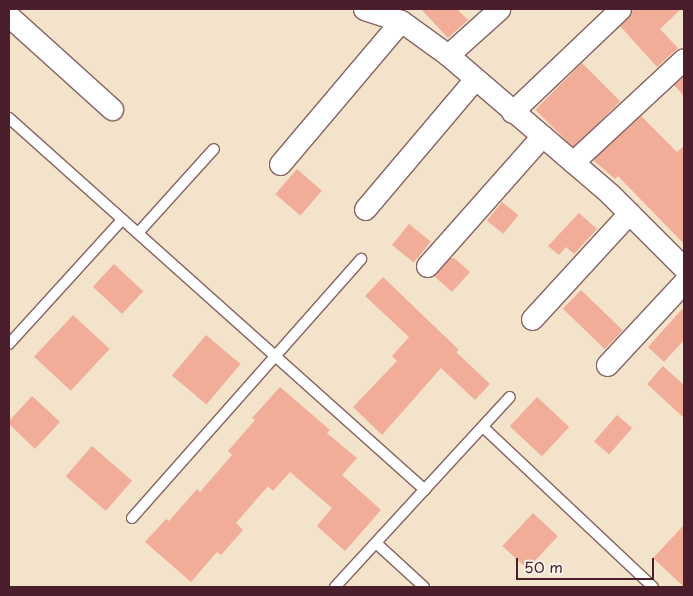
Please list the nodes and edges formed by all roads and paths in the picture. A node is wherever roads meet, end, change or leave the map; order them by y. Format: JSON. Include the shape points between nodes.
{"nodes":[{"id":1,"x":364,"y":9,"type":"edge"},
{"id":2,"x":499,"y":9,"type":"edge"},
{"id":3,"x":620,"y":9,"type":"edge"},
{"id":4,"x":9,"y":16,"type":"edge"},
{"id":5,"x":401,"y":21,"type":"junction"},
{"id":6,"x":448,"y":55,"type":"junction"},
{"id":7,"x":684,"y":59,"type":"edge"},
{"id":8,"x":475,"y":79,"type":"junction"},
{"id":9,"x":112,"y":109,"type":"dead end"},
{"id":10,"x":512,"y":112,"type":"junction"},
{"id":11,"x":9,"y":118,"type":"edge"},
{"id":12,"x":542,"y":136,"type":"junction"},
{"id":13,"x":214,"y":149,"type":"dead end"},
{"id":14,"x":574,"y":162,"type":"junction"},
{"id":15,"x":280,"y":164,"type":"dead end"},
{"id":16,"x":365,"y":209,"type":"dead end"},
{"id":17,"x":629,"y":213,"type":"junction"},
{"id":18,"x":122,"y":220,"type":"junction"},
{"id":19,"x":138,"y":233,"type":"junction"},
{"id":20,"x":361,"y":259,"type":"dead end"},
{"id":21,"x":427,"y":266,"type":"dead end"},
{"id":22,"x":684,"y":268,"type":"edge"},
{"id":23,"x":684,"y":282,"type":"edge"},
{"id":24,"x":532,"y":319,"type":"dead end"},
{"id":25,"x":9,"y":344,"type":"edge"},
{"id":26,"x":274,"y":355,"type":"junction"},
{"id":27,"x":607,"y":365,"type":"dead end"},
{"id":28,"x":510,"y":397,"type":"dead end"},
{"id":29,"x":483,"y":427,"type":"junction"},
{"id":30,"x":425,"y":490,"type":"junction"},
{"id":31,"x":132,"y":518,"type":"dead end"},
{"id":32,"x":376,"y":544,"type":"junction"},
{"id":33,"x":335,"y":587,"type":"edge"},
{"id":34,"x":424,"y":587,"type":"edge"},
{"id":35,"x":654,"y":587,"type":"edge"}],
"edges":[{"from":1,"to":5,"type":"street"},
{"from":2,"to":6,"type":"street"},
{"from":3,"to":10,"type":"street"},
{"from":4,"to":9,"type":"street"},
{"from":5,"to":6,"type":"street"},
{"from":5,"to":15,"type":"street"},
{"from":6,"to":8,"type":"street"},
{"from":7,"to":14,"type":"street"},
{"from":8,"to":10,"type":"street"},
{"from":8,"to":16,"type":"street"},
{"from":10,"to":12,"type":"street"},
{"from":11,"to":18,"type":"lane"},
{"from":12,"to":14,"type":"street"},
{"from":12,"to":21,"type":"street"},
{"from":13,"to":19,"type":"lane"},
{"from":14,"to":17,"type":"street"},
{"from":17,"to":22,"type":"street"},
{"from":17,"to":24,"type":"street"},
{"from":18,"to":19,"type":"lane"},
{"from":18,"to":25,"type":"lane"},
{"from":19,"to":26,"type":"lane"},
{"from":20,"to":26,"type":"lane"},
{"from":23,"to":27,"type":"street"},
{"from":26,"to":30,"type":"lane"},
{"from":26,"to":31,"type":"lane"},
{"from":28,"to":29,"type":"lane"},
{"from":29,"to":30,"type":"lane"},
{"from":29,"to":35,"type":"lane"},
{"from":30,"to":32,"type":"lane"},
{"from":32,"to":33,"type":"lane"},
{"from":32,"to":34,"type":"lane"}]}
